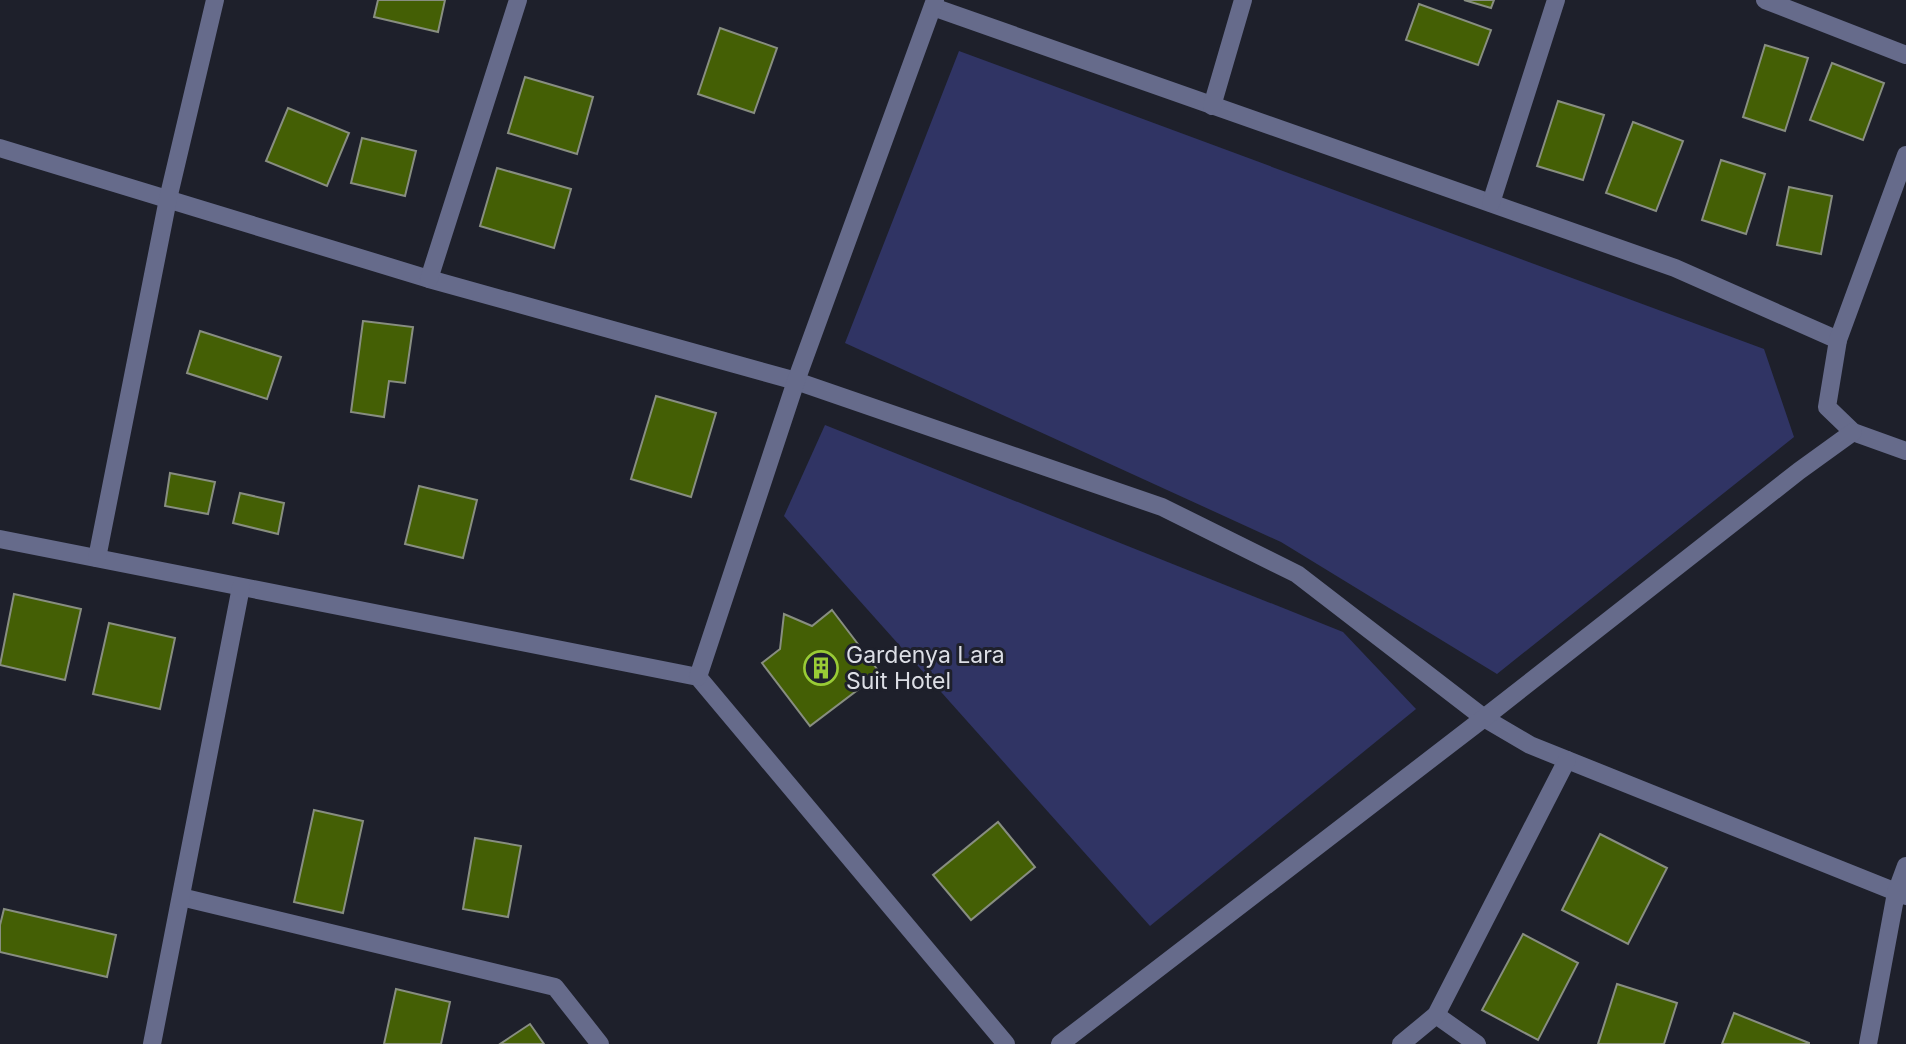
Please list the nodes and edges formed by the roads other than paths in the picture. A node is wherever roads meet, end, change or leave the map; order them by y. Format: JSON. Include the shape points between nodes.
{"nodes":[{"id":1,"x":215,"y":0,"type":"edge"},
{"id":2,"x":518,"y":0,"type":"edge"},
{"id":3,"x":1243,"y":0,"type":"edge"},
{"id":4,"x":1556,"y":0,"type":"edge"},
{"id":5,"x":1765,"y":0,"type":"edge"},
{"id":6,"x":934,"y":4,"type":"edge"},
{"id":7,"x":1906,"y":55,"type":"edge"},
{"id":8,"x":1212,"y":106,"type":"junction"},
{"id":9,"x":0,"y":148,"type":"edge"},
{"id":10,"x":1906,"y":155,"type":"edge"},
{"id":11,"x":169,"y":200,"type":"junction"},
{"id":12,"x":1491,"y":203,"type":"junction"},
{"id":13,"x":429,"y":279,"type":"junction"},
{"id":14,"x":1839,"y":340,"type":"junction"},
{"id":15,"x":796,"y":381,"type":"junction"},
{"id":16,"x":1853,"y":432,"type":"junction"},
{"id":17,"x":1906,"y":451,"type":"edge"},
{"id":18,"x":0,"y":539,"type":"edge"},
{"id":19,"x":97,"y":558,"type":"junction"},
{"id":20,"x":241,"y":586,"type":"junction"},
{"id":21,"x":698,"y":677,"type":"junction"},
{"id":22,"x":1484,"y":718,"type":"junction"},
{"id":23,"x":1567,"y":760,"type":"junction"},
{"id":24,"x":1906,"y":866,"type":"edge"},
{"id":25,"x":1901,"y":895,"type":"edge"},
{"id":26,"x":181,"y":897,"type":"junction"},
{"id":27,"x":1436,"y":1015,"type":"junction"},
{"id":28,"x":152,"y":1044,"type":"edge"},
{"id":29,"x":600,"y":1044,"type":"edge"},
{"id":30,"x":1006,"y":1044,"type":"edge"},
{"id":31,"x":1060,"y":1044,"type":"edge"},
{"id":32,"x":1401,"y":1044,"type":"edge"},
{"id":33,"x":1477,"y":1044,"type":"edge"},
{"id":34,"x":1868,"y":1044,"type":"edge"}],
"edges":[{"from":1,"to":11,"type":"street"},
{"from":2,"to":13,"type":"street"},
{"from":3,"to":8,"type":"street"},
{"from":4,"to":12,"type":"street"},
{"from":5,"to":7,"type":"street"},
{"from":6,"to":8,"type":"street"},
{"from":6,"to":15,"type":"street"},
{"from":8,"to":12,"type":"street"},
{"from":9,"to":11,"type":"street"},
{"from":10,"to":14,"type":"street"},
{"from":11,"to":13,"type":"street"},
{"from":11,"to":19,"type":"street"},
{"from":12,"to":14,"type":"street","via":[[1675,268]]},
{"from":13,"to":15,"type":"street"},
{"from":14,"to":16,"type":"street","via":[[1827,407]]},
{"from":15,"to":21,"type":"street"},
{"from":15,"to":22,"type":"street","via":[[1162,507],[1199,525],[1297,574]]},
{"from":16,"to":17,"type":"street"},
{"from":16,"to":22,"type":"street"},
{"from":18,"to":19,"type":"street"},
{"from":19,"to":20,"type":"street"},
{"from":20,"to":21,"type":"street"},
{"from":20,"to":26,"type":"street"},
{"from":21,"to":30,"type":"street"},
{"from":22,"to":23,"type":"street"},
{"from":22,"to":31,"type":"street"},
{"from":23,"to":25,"type":"street"},
{"from":23,"to":27,"type":"street"},
{"from":24,"to":25,"type":"street"},
{"from":25,"to":34,"type":"street"},
{"from":26,"to":28,"type":"street"},
{"from":26,"to":29,"type":"street","via":[[555,987]]},
{"from":27,"to":32,"type":"street"},
{"from":27,"to":33,"type":"street"}]}
